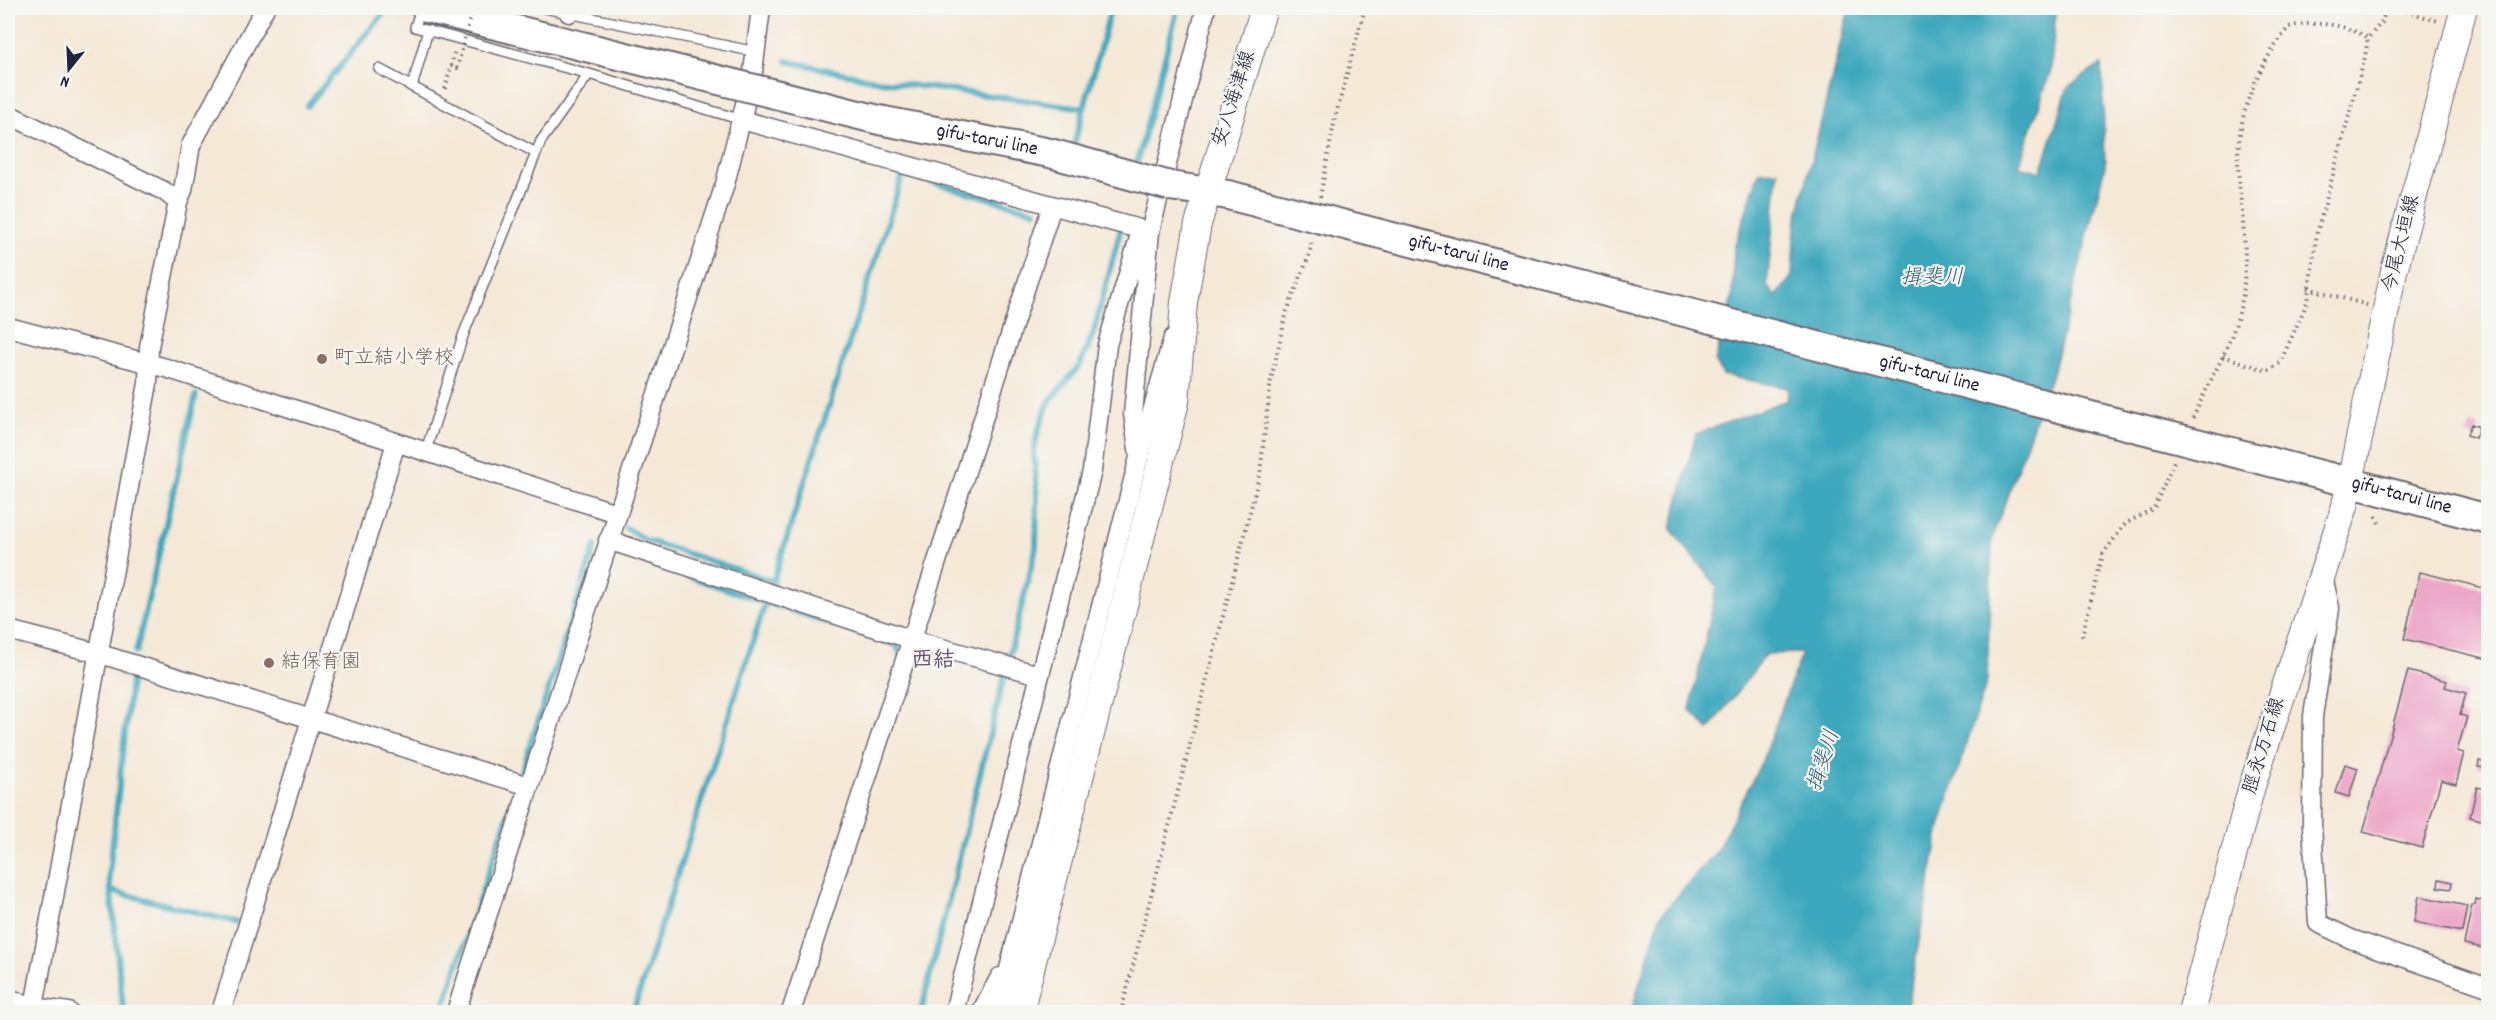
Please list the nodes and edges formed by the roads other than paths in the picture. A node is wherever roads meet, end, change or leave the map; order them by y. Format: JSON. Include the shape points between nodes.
{"nodes":[{"id":1,"x":265,"y":8,"type":"edge"},
{"id":2,"x":421,"y":8,"type":"edge"},
{"id":3,"x":544,"y":8,"type":"edge"},
{"id":4,"x":761,"y":8,"type":"edge"},
{"id":5,"x":1206,"y":8,"type":"edge"},
{"id":6,"x":1264,"y":8,"type":"edge"},
{"id":7,"x":570,"y":10,"type":"edge"},
{"id":8,"x":2462,"y":18,"type":"edge"},
{"id":9,"x":427,"y":19,"type":"edge"},
{"id":10,"x":756,"y":52,"type":"junction"},
{"id":11,"x":588,"y":61,"type":"junction"},
{"id":12,"x":380,"y":69,"type":"dead end"},
{"id":13,"x":412,"y":87,"type":"junction"},
{"id":14,"x":8,"y":114,"type":"edge"},
{"id":15,"x":742,"y":120,"type":"junction"},
{"id":16,"x":536,"y":153,"type":"junction"},
{"id":17,"x":1217,"y":193,"type":"junction"},
{"id":18,"x":178,"y":202,"type":"junction"},
{"id":19,"x":1052,"y":206,"type":"junction"},
{"id":20,"x":1150,"y":232,"type":"junction"},
{"id":21,"x":1184,"y":302,"type":"junction"},
{"id":22,"x":8,"y":327,"type":"edge"},
{"id":23,"x":148,"y":364,"type":"junction"},
{"id":24,"x":396,"y":443,"type":"junction"},
{"id":25,"x":426,"y":450,"type":"junction"},
{"id":26,"x":1139,"y":457,"type":"junction"},
{"id":27,"x":2340,"y":480,"type":"junction"},
{"id":28,"x":616,"y":513,"type":"junction"},
{"id":29,"x":2488,"y":519,"type":"edge"},
{"id":30,"x":608,"y":540,"type":"junction"},
{"id":31,"x":2324,"y":576,"type":"junction"},
{"id":32,"x":8,"y":630,"type":"edge"},
{"id":33,"x":913,"y":640,"type":"junction"},
{"id":34,"x":97,"y":653,"type":"junction"},
{"id":35,"x":1039,"y":675,"type":"junction"},
{"id":36,"x":311,"y":719,"type":"junction"},
{"id":37,"x":529,"y":786,"type":"junction"},
{"id":38,"x":1013,"y":955,"type":"junction"},
{"id":39,"x":2488,"y":987,"type":"edge"},
{"id":40,"x":8,"y":998,"type":"edge"},
{"id":41,"x":33,"y":1010,"type":"edge"},
{"id":42,"x":69,"y":1012,"type":"edge"},
{"id":43,"x":221,"y":1012,"type":"edge"},
{"id":44,"x":456,"y":1012,"type":"edge"},
{"id":45,"x":791,"y":1012,"type":"edge"},
{"id":46,"x":954,"y":1012,"type":"edge"},
{"id":47,"x":981,"y":1012,"type":"edge"},
{"id":48,"x":998,"y":1012,"type":"edge"},
{"id":49,"x":1020,"y":1012,"type":"edge"},
{"id":50,"x":2191,"y":1012,"type":"edge"}],
"edges":[{"from":1,"to":18,"type":"street","via":[[191,145]]},
{"from":2,"to":9,"type":"lane","via":[[415,27]]},
{"from":3,"to":7,"type":"lane"},
{"from":4,"to":10,"type":"street"},
{"from":5,"to":20,"type":"street"},
{"from":6,"to":17,"type":"main road","name":"安八海津線"},
{"from":7,"to":10,"type":"lane"},
{"from":8,"to":27,"type":"main road","name":"今尾大垣線"},
{"from":9,"to":11,"type":"main road","name":"gifu-tarui line"},
{"from":9,"to":13,"type":"lane"},
{"from":10,"to":15,"type":"street"},
{"from":11,"to":15,"type":"lane"},
{"from":11,"to":16,"type":"lane"},
{"from":11,"to":17,"type":"main road","name":"gifu-tarui line","bridge":true,"via":[[1050,153],[1170,186]]},
{"from":12,"to":13,"type":"lane"},
{"from":13,"to":16,"type":"lane"},
{"from":14,"to":18,"type":"street","via":[[164,190]]},
{"from":15,"to":19,"type":"street"},
{"from":15,"to":28,"type":"street","via":[[725,184]]},
{"from":16,"to":25,"type":"lane","via":[[464,333]]},
{"from":17,"to":21,"type":"main road","name":"安八海津線"},
{"from":17,"to":27,"type":"main road","name":"gifu-tarui line","bridge":true},
{"from":18,"to":23,"type":"street"},
{"from":19,"to":20,"type":"street"},
{"from":19,"to":33,"type":"street"},
{"from":20,"to":26,"type":"street","via":[[1132,414]]},
{"from":20,"to":35,"type":"street","via":[[1139,238],[1107,345],[1092,471]]},
{"from":21,"to":26,"type":"street"},
{"from":21,"to":49,"type":"main road","name":"安八海津線","via":[[1176,402]]},
{"from":22,"to":23,"type":"street"},
{"from":23,"to":24,"type":"street"},
{"from":23,"to":34,"type":"street","via":[[148,382]]},
{"from":24,"to":25,"type":"street"},
{"from":24,"to":36,"type":"street"},
{"from":25,"to":28,"type":"street"},
{"from":26,"to":38,"type":"street"},
{"from":27,"to":29,"type":"main road","name":"gifu-tarui line"},
{"from":27,"to":31,"type":"main road","name":"脛永万石線"},
{"from":28,"to":30,"type":"street"},
{"from":30,"to":33,"type":"street"},
{"from":30,"to":37,"type":"street"},
{"from":31,"to":39,"type":"street","via":[[2330,608],[2313,716],[2312,825],[2318,923],[2351,939]]},
{"from":31,"to":50,"type":"main road","name":"脛永万石線","via":[[2252,786]]},
{"from":32,"to":34,"type":"street"},
{"from":33,"to":35,"type":"street"},
{"from":33,"to":45,"type":"street"},
{"from":34,"to":36,"type":"street"},
{"from":34,"to":41,"type":"street"},
{"from":35,"to":46,"type":"street"},
{"from":36,"to":37,"type":"street"},
{"from":36,"to":43,"type":"street"},
{"from":37,"to":44,"type":"street"},
{"from":38,"to":47,"type":"street"},
{"from":38,"to":48,"type":"street"},
{"from":40,"to":41,"type":"street"},
{"from":41,"to":42,"type":"street"}]}
